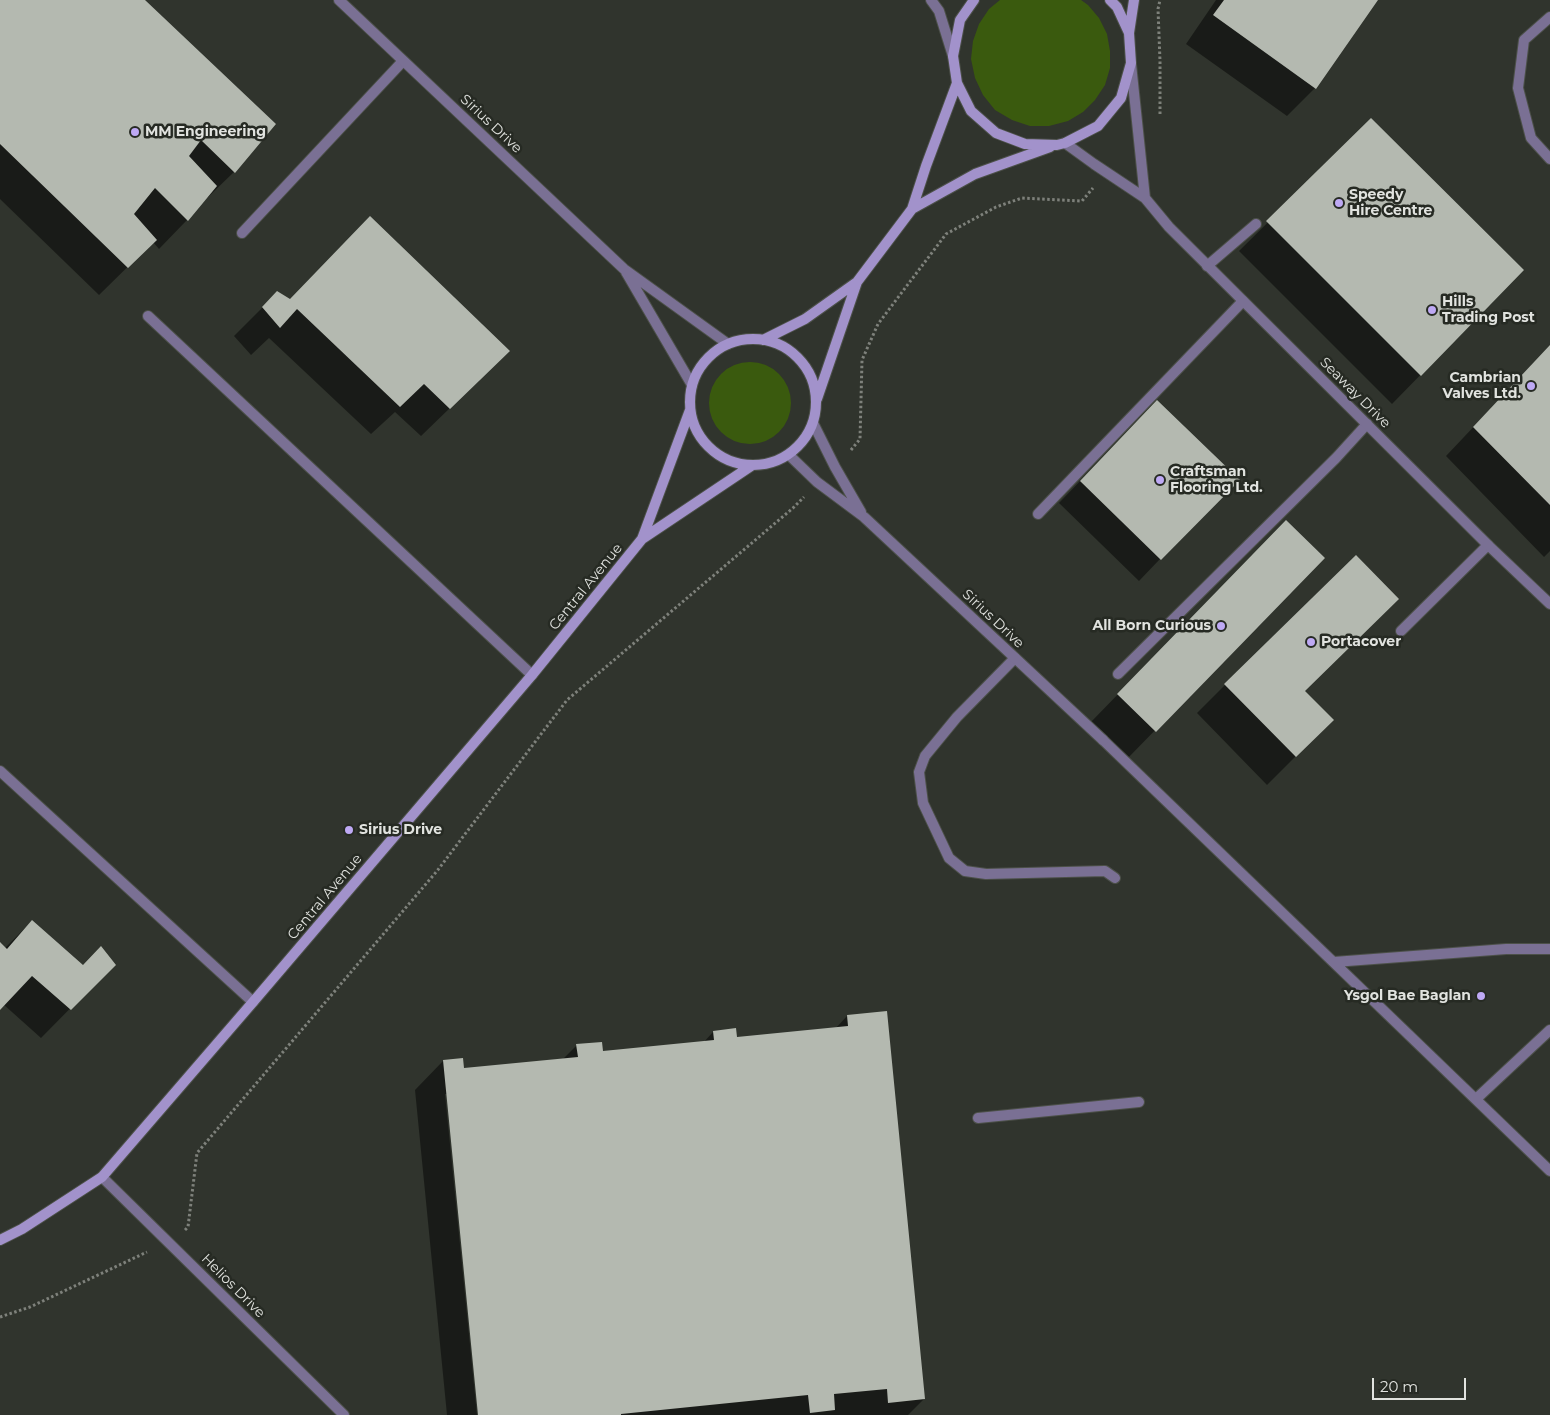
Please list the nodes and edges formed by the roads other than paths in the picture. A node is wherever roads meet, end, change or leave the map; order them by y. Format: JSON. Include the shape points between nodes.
{"nodes":[{"id":1,"x":339,"y":0,"type":"edge"},
{"id":2,"x":931,"y":0,"type":"edge"},
{"id":3,"x":974,"y":0,"type":"edge"},
{"id":4,"x":1110,"y":0,"type":"edge"},
{"id":5,"x":1134,"y":0,"type":"edge"},
{"id":6,"x":1550,"y":17,"type":"edge"},
{"id":7,"x":1129,"y":34,"type":"junction"},
{"id":8,"x":953,"y":56,"type":"junction"},
{"id":9,"x":403,"y":61,"type":"junction"},
{"id":10,"x":1131,"y":63,"type":"junction"},
{"id":11,"x":957,"y":83,"type":"junction"},
{"id":12,"x":1061,"y":144,"type":"junction"},
{"id":13,"x":1550,"y":159,"type":"edge"},
{"id":14,"x":1145,"y":198,"type":"junction"},
{"id":15,"x":912,"y":208,"type":"junction"},
{"id":16,"x":1256,"y":224,"type":"dead end"},
{"id":17,"x":242,"y":233,"type":"dead end"},
{"id":18,"x":1207,"y":266,"type":"junction"},
{"id":19,"x":624,"y":269,"type":"junction"},
{"id":20,"x":857,"y":282,"type":"junction"},
{"id":21,"x":1243,"y":301,"type":"junction"},
{"id":22,"x":148,"y":316,"type":"dead end"},
{"id":23,"x":763,"y":340,"type":"junction"},
{"id":24,"x":728,"y":344,"type":"junction"},
{"id":25,"x":692,"y":385,"type":"junction"},
{"id":26,"x":816,"y":401,"type":"junction"},
{"id":27,"x":690,"y":410,"type":"junction"},
{"id":28,"x":813,"y":423,"type":"junction"},
{"id":29,"x":1367,"y":424,"type":"junction"},
{"id":30,"x":789,"y":455,"type":"junction"},
{"id":31,"x":751,"y":466,"type":"junction"},
{"id":32,"x":1038,"y":514,"type":"dead end"},
{"id":33,"x":864,"y":517,"type":"junction"},
{"id":34,"x":642,"y":539,"type":"junction"},
{"id":35,"x":1488,"y":545,"type":"junction"},
{"id":36,"x":1550,"y":604,"type":"edge"},
{"id":37,"x":1402,"y":631,"type":"dead end"},
{"id":38,"x":1014,"y":658,"type":"junction"},
{"id":39,"x":1118,"y":674,"type":"dead end"},
{"id":40,"x":532,"y":675,"type":"junction"},
{"id":41,"x":0,"y":772,"type":"edge"},
{"id":42,"x":1115,"y":878,"type":"dead end"},
{"id":43,"x":1550,"y":949,"type":"edge"},
{"id":44,"x":1334,"y":962,"type":"junction"},
{"id":45,"x":254,"y":1002,"type":"junction"},
{"id":46,"x":1550,"y":1030,"type":"edge"},
{"id":47,"x":1476,"y":1100,"type":"junction"},
{"id":48,"x":1139,"y":1102,"type":"dead end"},
{"id":49,"x":978,"y":1118,"type":"dead end"},
{"id":50,"x":1550,"y":1171,"type":"edge"},
{"id":51,"x":102,"y":1176,"type":"junction"},
{"id":52,"x":0,"y":1240,"type":"edge"},
{"id":53,"x":344,"y":1415,"type":"edge"}],
"edges":[{"from":1,"to":9,"type":"street","name":"Sirius Drive"},
{"from":2,"to":8,"type":"street","via":[[939,11]]},
{"from":3,"to":8,"type":"street","via":[[960,20]]},
{"from":4,"to":7,"type":"street","via":[[1117,7]]},
{"from":5,"to":7,"type":"street"},
{"from":6,"to":13,"type":"street","via":[[1524,40],[1518,88],[1531,138]]},
{"from":7,"to":10,"type":"street"},
{"from":8,"to":11,"type":"street"},
{"from":9,"to":17,"type":"street"},
{"from":9,"to":19,"type":"street","name":"Sirius Drive"},
{"from":10,"to":12,"type":"street","via":[[1121,98],[1098,126]]},
{"from":10,"to":14,"type":"street"},
{"from":11,"to":12,"type":"street","via":[[971,112],[996,133],[1025,144]]},
{"from":11,"to":15,"type":"street"},
{"from":12,"to":14,"type":"street","name":"Seaway Drive"},
{"from":12,"to":15,"type":"street","via":[[975,174]]},
{"from":14,"to":18,"type":"street","name":"Seaway Drive"},
{"from":15,"to":20,"type":"street"},
{"from":16,"to":18,"type":"street"},
{"from":18,"to":21,"type":"street","name":"Seaway Drive"},
{"from":19,"to":24,"type":"street","name":"Sirius Drive"},
{"from":19,"to":25,"type":"street","name":"Sirius Drive"},
{"from":20,"to":23,"type":"street","via":[[805,319]]},
{"from":20,"to":26,"type":"street"},
{"from":21,"to":29,"type":"street","name":"Seaway Drive"},
{"from":21,"to":32,"type":"street"},
{"from":22,"to":40,"type":"street"},
{"from":23,"to":24,"type":"street","via":[[745,339]]},
{"from":23,"to":26,"type":"street","via":[[795,354],[814,383]]},
{"from":24,"to":25,"type":"street","via":[[712,354]]},
{"from":25,"to":27,"type":"street"},
{"from":26,"to":28,"type":"street"},
{"from":27,"to":31,"type":"street","via":[[697,434],[714,452],[731,462]]},
{"from":27,"to":34,"type":"street","name":"Central Avenue"},
{"from":28,"to":30,"type":"street","via":[[804,441]]},
{"from":28,"to":33,"type":"street","name":"Sirius Drive"},
{"from":29,"to":35,"type":"street","name":"Seaway Drive"},
{"from":29,"to":39,"type":"street"},
{"from":30,"to":31,"type":"street","via":[[770,464]]},
{"from":30,"to":33,"type":"street","name":"Sirius Drive","via":[[817,482]]},
{"from":31,"to":34,"type":"street","name":"Central Avenue"},
{"from":33,"to":38,"type":"street","name":"Sirius Drive"},
{"from":34,"to":40,"type":"street","name":"Central Avenue"},
{"from":35,"to":36,"type":"street","name":"Seaway Drive"},
{"from":35,"to":37,"type":"street"},
{"from":38,"to":42,"type":"street","via":[[925,756],[919,772],[923,803],[949,858],[965,871],[986,874],[1105,871]]},
{"from":38,"to":44,"type":"street","name":"Sirius Drive"},
{"from":40,"to":45,"type":"street","name":"Central Avenue"},
{"from":41,"to":45,"type":"street"},
{"from":43,"to":44,"type":"street","via":[[1506,949]]},
{"from":44,"to":47,"type":"street","name":"Sirius Drive"},
{"from":45,"to":51,"type":"street","name":"Central Avenue"},
{"from":46,"to":47,"type":"street"},
{"from":47,"to":50,"type":"street","name":"Sirius Drive"},
{"from":48,"to":49,"type":"street"},
{"from":51,"to":52,"type":"street","name":"Central Avenue"},
{"from":51,"to":53,"type":"street","name":"Helios Drive"}]}
